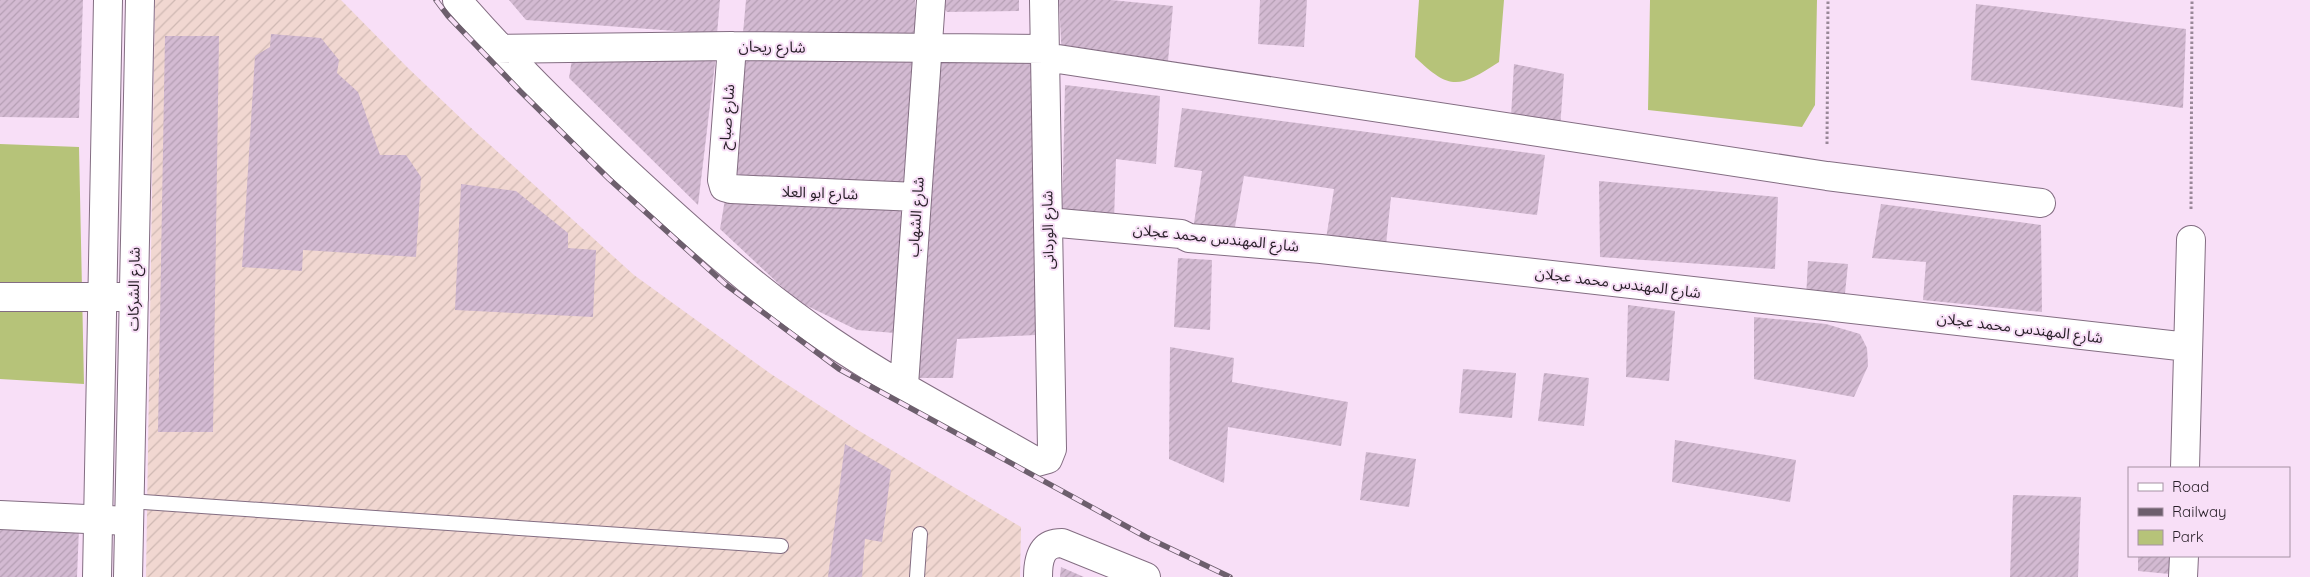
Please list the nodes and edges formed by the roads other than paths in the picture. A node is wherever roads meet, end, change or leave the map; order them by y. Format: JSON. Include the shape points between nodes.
{"nodes":[{"id":1,"x":108,"y":0,"type":"edge"},
{"id":2,"x":140,"y":0,"type":"edge"},
{"id":3,"x":457,"y":0,"type":"edge"},
{"id":4,"x":931,"y":0,"type":"edge"},
{"id":5,"x":1044,"y":0,"type":"edge"},
{"id":6,"x":732,"y":46,"type":"junction"},
{"id":7,"x":498,"y":49,"type":"junction"},
{"id":8,"x":926,"y":49,"type":"junction"},
{"id":9,"x":1045,"y":53,"type":"junction"},
{"id":10,"x":724,"y":187,"type":"joint"},
{"id":11,"x":917,"y":197,"type":"junction"},
{"id":12,"x":2040,"y":203,"type":"dead end"},
{"id":13,"x":1048,"y":222,"type":"junction"},
{"id":14,"x":2191,"y":240,"type":"road end"},
{"id":15,"x":0,"y":297,"type":"edge"},
{"id":16,"x":103,"y":297,"type":"junction"},
{"id":17,"x":134,"y":297,"type":"junction"},
{"id":18,"x":2188,"y":348,"type":"junction"},
{"id":19,"x":904,"y":385,"type":"junction"},
{"id":20,"x":2186,"y":467,"type":"edge"},
{"id":21,"x":129,"y":511,"type":"junction"},
{"id":22,"x":0,"y":516,"type":"edge"},
{"id":23,"x":98,"y":520,"type":"junction"},
{"id":24,"x":920,"y":534,"type":"dead end"},
{"id":25,"x":781,"y":546,"type":"dead end"},
{"id":26,"x":2184,"y":557,"type":"edge"},
{"id":27,"x":97,"y":577,"type":"edge"},
{"id":28,"x":128,"y":577,"type":"edge"},
{"id":29,"x":917,"y":577,"type":"edge"},
{"id":30,"x":1038,"y":577,"type":"edge"},
{"id":31,"x":1146,"y":577,"type":"edge"},
{"id":32,"x":2184,"y":577,"type":"edge"}],
"edges":[{"from":1,"to":16,"type":"street","name":"شارع الشركات"},
{"from":2,"to":17,"type":"street","name":"شارع الشركات"},
{"from":3,"to":7,"type":"street"},
{"from":4,"to":8,"type":"street","name":"شارع الشهاب"},
{"from":5,"to":9,"type":"street","name":"شارع الوردانى"},
{"from":6,"to":7,"type":"street","name":"شارع ريحان"},
{"from":6,"to":8,"type":"street","name":"شارع ريحان"},
{"from":6,"to":10,"type":"street","name":"شارع صباح"},
{"from":7,"to":19,"type":"street","via":[[688,230],[830,340]]},
{"from":8,"to":9,"type":"street","name":"شارع ريحان"},
{"from":8,"to":11,"type":"street","name":"شارع الشهاب"},
{"from":9,"to":12,"type":"street","name":"شارع ريحان","via":[[1827,176]]},
{"from":9,"to":13,"type":"street","name":"شارع الوردانى"},
{"from":10,"to":11,"type":"street","name":"شارع ابو العلا"},
{"from":11,"to":19,"type":"street","name":"شارع الشهاب"},
{"from":13,"to":18,"type":"street","name":"شارع المهندس محمد عجلان","via":[[1321,249]]},
{"from":13,"to":19,"type":"street","name":"شارع الوردانى","via":[[1052,448],[1048,459],[1037,462]]},
{"from":14,"to":18,"type":"street"},
{"from":15,"to":16,"type":"street"},
{"from":16,"to":17,"type":"street"},
{"from":16,"to":23,"type":"street","name":"شارع الشركات"},
{"from":17,"to":21,"type":"street","name":"شارع الشركات"},
{"from":18,"to":20,"type":"street"},
{"from":21,"to":23,"type":"street"},
{"from":21,"to":25,"type":"lane"},
{"from":21,"to":28,"type":"street","name":"شارع الشركات"},
{"from":22,"to":23,"type":"street"},
{"from":23,"to":27,"type":"street","name":"شارع الشركات"},
{"from":24,"to":29,"type":"lane"},
{"from":26,"to":32,"type":"street"},
{"from":30,"to":31,"type":"street","via":[[1040,556],[1053,543],[1062,543]]}]}
